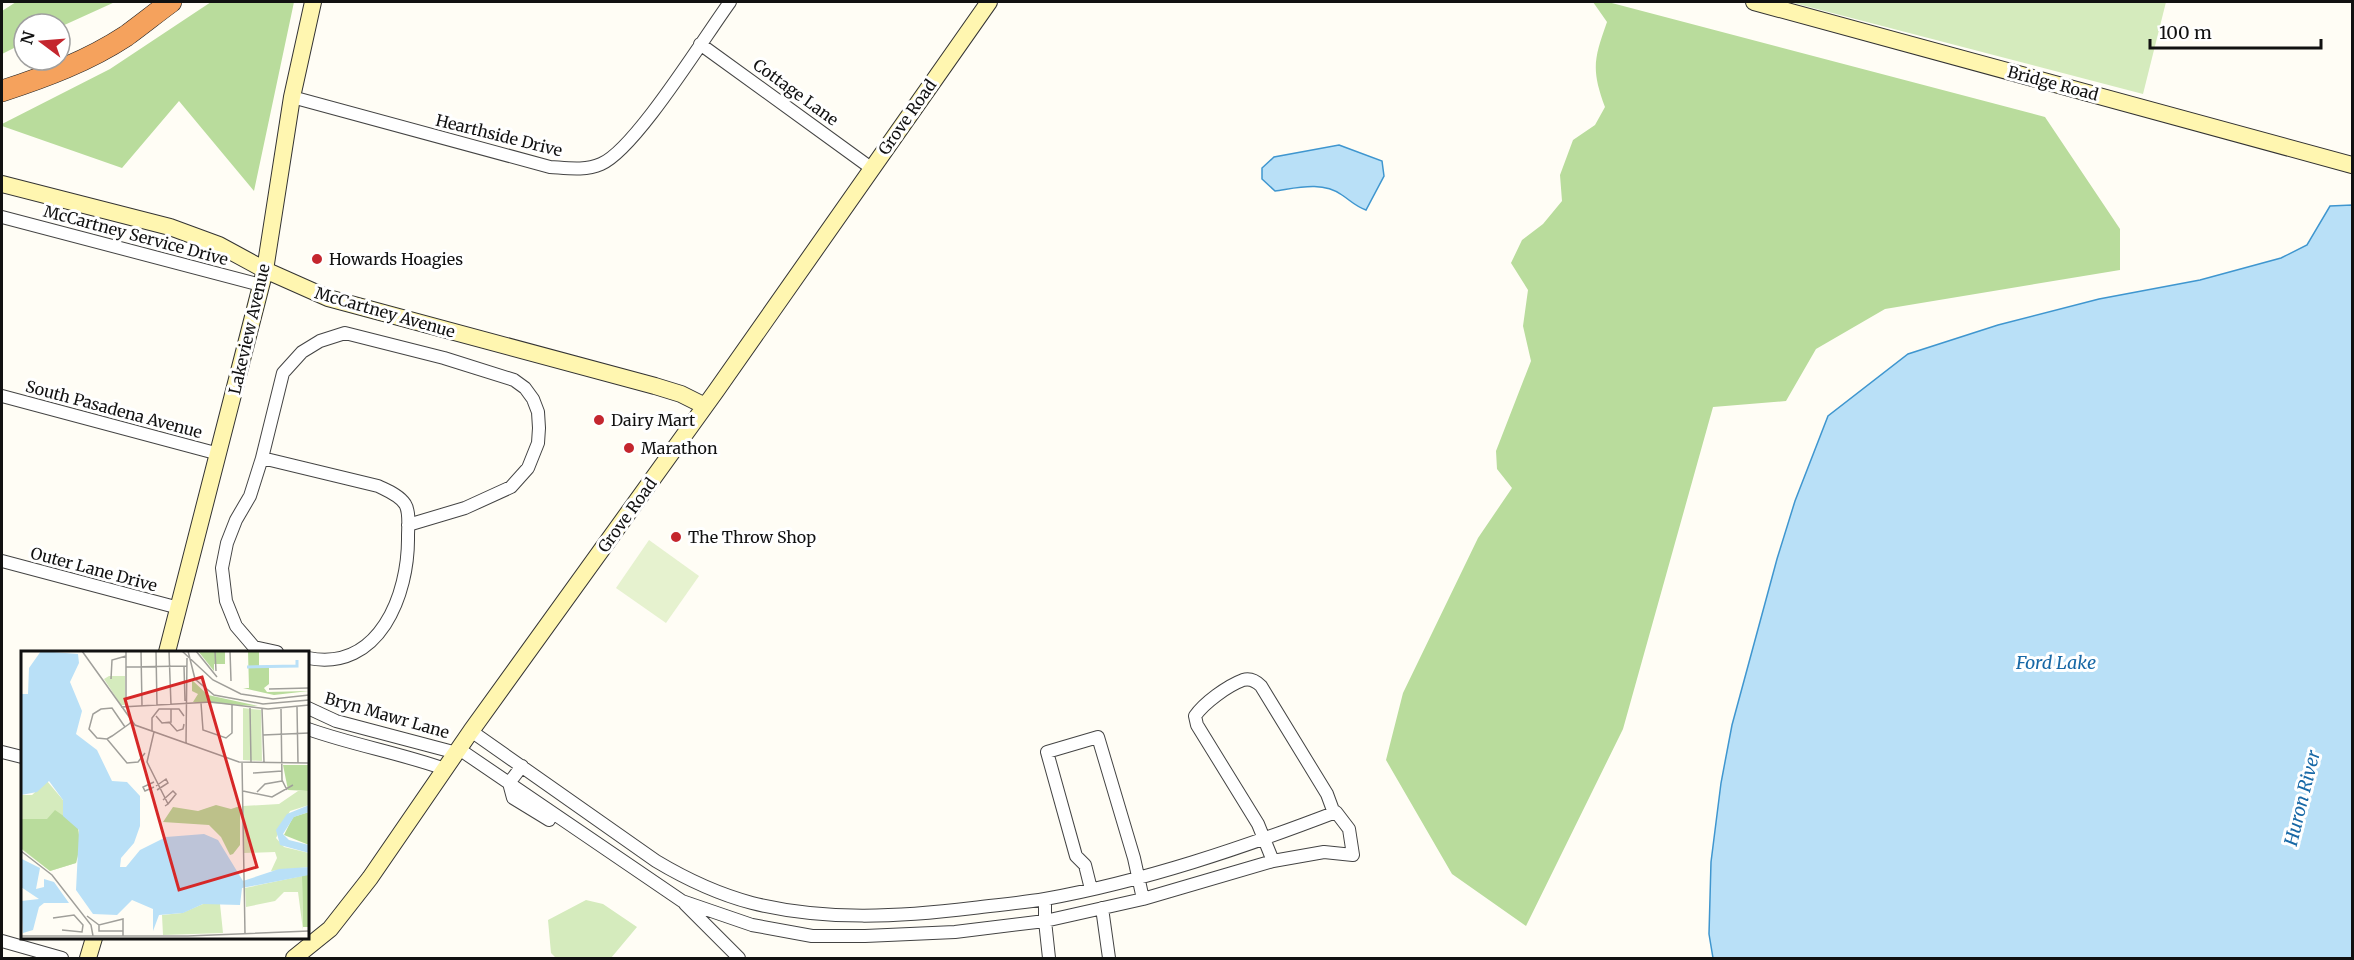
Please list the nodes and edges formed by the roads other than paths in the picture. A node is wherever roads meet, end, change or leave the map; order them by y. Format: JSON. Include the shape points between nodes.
{"nodes":[{"id":1,"x":171,"y":2,"type":"edge"},
{"id":2,"x":313,"y":2,"type":"edge"},
{"id":3,"x":730,"y":2,"type":"edge"},
{"id":4,"x":989,"y":2,"type":"edge"},
{"id":5,"x":1754,"y":2,"type":"edge"},
{"id":6,"x":700,"y":44,"type":"junction"},
{"id":7,"x":2,"y":91,"type":"edge"},
{"id":8,"x":292,"y":97,"type":"junction"},
{"id":9,"x":2352,"y":165,"type":"edge"},
{"id":10,"x":871,"y":168,"type":"junction"},
{"id":11,"x":2,"y":184,"type":"edge"},
{"id":12,"x":2,"y":217,"type":"edge"},
{"id":13,"x":263,"y":277,"type":"junction"},
{"id":14,"x":2,"y":396,"type":"edge"},
{"id":15,"x":705,"y":406,"type":"junction"},
{"id":16,"x":219,"y":454,"type":"junction"},
{"id":17,"x":262,"y":458,"type":"junction"},
{"id":18,"x":408,"y":525,"type":"junction"},
{"id":19,"x":2,"y":561,"type":"edge"},
{"id":20,"x":179,"y":608,"type":"junction"},
{"id":21,"x":168,"y":651,"type":"edge"},
{"id":22,"x":271,"y":651,"type":"edge"},
{"id":23,"x":309,"y":658,"type":"edge"},
{"id":24,"x":309,"y":708,"type":"edge"},
{"id":25,"x":309,"y":729,"type":"edge"},
{"id":26,"x":471,"y":731,"type":"junction"},
{"id":27,"x":458,"y":751,"type":"junction"},
{"id":28,"x":2,"y":752,"type":"edge"},
{"id":29,"x":21,"y":757,"type":"edge"},
{"id":30,"x":522,"y":766,"type":"junction"},
{"id":31,"x":445,"y":769,"type":"junction"},
{"id":32,"x":509,"y":783,"type":"junction"},
{"id":33,"x":584,"y":811,"type":"junction"},
{"id":34,"x":1334,"y":813,"type":"junction"},
{"id":35,"x":572,"y":827,"type":"junction"},
{"id":36,"x":1265,"y":839,"type":"junction"},
{"id":37,"x":592,"y":841,"type":"junction"},
{"id":38,"x":656,"y":861,"type":"junction"},
{"id":39,"x":1273,"y":861,"type":"junction"},
{"id":40,"x":647,"y":878,"type":"junction"},
{"id":41,"x":1140,"y":878,"type":"junction"},
{"id":42,"x":1091,"y":888,"type":"junction"},
{"id":43,"x":1045,"y":899,"type":"junction"},
{"id":44,"x":1143,"y":899,"type":"junction"},
{"id":45,"x":682,"y":902,"type":"junction"},
{"id":46,"x":752,"y":903,"type":"junction"},
{"id":47,"x":1102,"y":908,"type":"junction"},
{"id":48,"x":872,"y":915,"type":"junction"},
{"id":49,"x":1045,"y":921,"type":"junction"},
{"id":50,"x":752,"y":925,"type":"junction"},
{"id":51,"x":872,"y":936,"type":"junction"},
{"id":52,"x":94,"y":939,"type":"edge"},
{"id":53,"x":2,"y":941,"type":"edge"},
{"id":54,"x":62,"y":958,"type":"edge"},
{"id":55,"x":88,"y":958,"type":"edge"},
{"id":56,"x":294,"y":958,"type":"edge"},
{"id":57,"x":739,"y":958,"type":"edge"},
{"id":58,"x":1049,"y":958,"type":"edge"},
{"id":59,"x":1109,"y":958,"type":"edge"}],
"edges":[{"from":1,"to":7,"type":"highway","via":[[125,36],[79,62]]},
{"from":2,"to":8,"type":"street","name":"Lakeview Avenue"},
{"from":3,"to":6,"type":"street","name":"Hearthside Drive"},
{"from":4,"to":10,"type":"street","name":"Grove Road"},
{"from":5,"to":9,"type":"street","name":"Bridge Road"},
{"from":6,"to":8,"type":"street","name":"Hearthside Drive","via":[[622,149],[602,164],[578,169],[550,167]]},
{"from":6,"to":10,"type":"street","name":"Cottage Lane"},
{"from":8,"to":13,"type":"street","name":"Lakeview Avenue"},
{"from":10,"to":15,"type":"street","name":"Grove Road"},
{"from":11,"to":13,"type":"street","name":"McCartney Avenue","via":[[170,227],[219,245]]},
{"from":12,"to":13,"type":"street","name":"McCartney Service Drive"},
{"from":13,"to":15,"type":"street","name":"McCartney Avenue","via":[[655,386]]},
{"from":13,"to":16,"type":"street","name":"Lakeview Avenue"},
{"from":14,"to":16,"type":"street","name":"South Pasadena Avenue"},
{"from":15,"to":26,"type":"street","name":"Grove Road"},
{"from":16,"to":20,"type":"street","name":"Lakeview Avenue"},
{"from":17,"to":18,"type":"street","via":[[378,486],[405,504]]},
{"from":17,"to":18,"type":"street","via":[[283,373],[302,352],[345,333],[496,373],[525,388],[538,412],[538,444],[528,468],[512,487],[468,507]]},
{"from":17,"to":22,"type":"street","via":[[250,496],[227,543],[222,568],[226,601],[236,626],[254,648]]},
{"from":18,"to":23,"type":"street","via":[[408,557],[401,593],[375,637],[345,658],[325,662]]},
{"from":19,"to":20,"type":"street","name":"Outer Lane Drive"},
{"from":20,"to":21,"type":"street","name":"Lakeview Avenue"},
{"from":24,"to":27,"type":"street","name":"Bryn Mawr Lane","via":[[336,721]]},
{"from":25,"to":31,"type":"street","name":"Bryn Mawr Lane"},
{"from":26,"to":27,"type":"street","name":"Grove Road"},
{"from":26,"to":30,"type":"street"},
{"from":27,"to":31,"type":"street","name":"Grove Road"},
{"from":27,"to":32,"type":"street","name":"Bryn Mawr Lane"},
{"from":28,"to":29,"type":"street"},
{"from":30,"to":32,"type":"street"},
{"from":30,"to":33,"type":"street"},
{"from":31,"to":56,"type":"street","name":"Grove Road","via":[[349,906],[330,929]]},
{"from":32,"to":35,"type":"street","name":"Bryn Mawr Lane"},
{"from":32,"to":37,"type":"street","via":[[513,798],[578,839]]},
{"from":33,"to":35,"type":"street"},
{"from":33,"to":38,"type":"street"},
{"from":34,"to":36,"type":"street"},
{"from":34,"to":36,"type":"street","via":[[1327,794],[1261,686],[1243,680],[1203,705],[1195,716],[1219,765]]},
{"from":34,"to":39,"type":"street","via":[[1342,817],[1349,829],[1353,855],[1324,852]]},
{"from":35,"to":37,"type":"street","name":"Bryn Mawr Lane"},
{"from":36,"to":39,"type":"street"},
{"from":36,"to":41,"type":"street"},
{"from":37,"to":40,"type":"street"},
{"from":38,"to":40,"type":"street"},
{"from":38,"to":46,"type":"street","via":[[708,888]]},
{"from":39,"to":44,"type":"street"},
{"from":40,"to":45,"type":"street"},
{"from":41,"to":42,"type":"street"},
{"from":41,"to":42,"type":"street","via":[[1098,737],[1047,752],[1076,856],[1085,864]]},
{"from":41,"to":44,"type":"street"},
{"from":42,"to":43,"type":"street"},
{"from":43,"to":48,"type":"street","via":[[938,912]]},
{"from":43,"to":49,"type":"street"},
{"from":44,"to":47,"type":"street"},
{"from":45,"to":50,"type":"street"},
{"from":45,"to":57,"type":"street"},
{"from":46,"to":48,"type":"street","via":[[832,915]]},
{"from":46,"to":50,"type":"street"},
{"from":47,"to":49,"type":"street"},
{"from":47,"to":59,"type":"street"},
{"from":48,"to":51,"type":"street"},
{"from":49,"to":51,"type":"street","via":[[955,932]]},
{"from":49,"to":58,"type":"street"},
{"from":50,"to":51,"type":"street","via":[[812,936]]},
{"from":52,"to":55,"type":"street"},
{"from":53,"to":54,"type":"street"}]}
